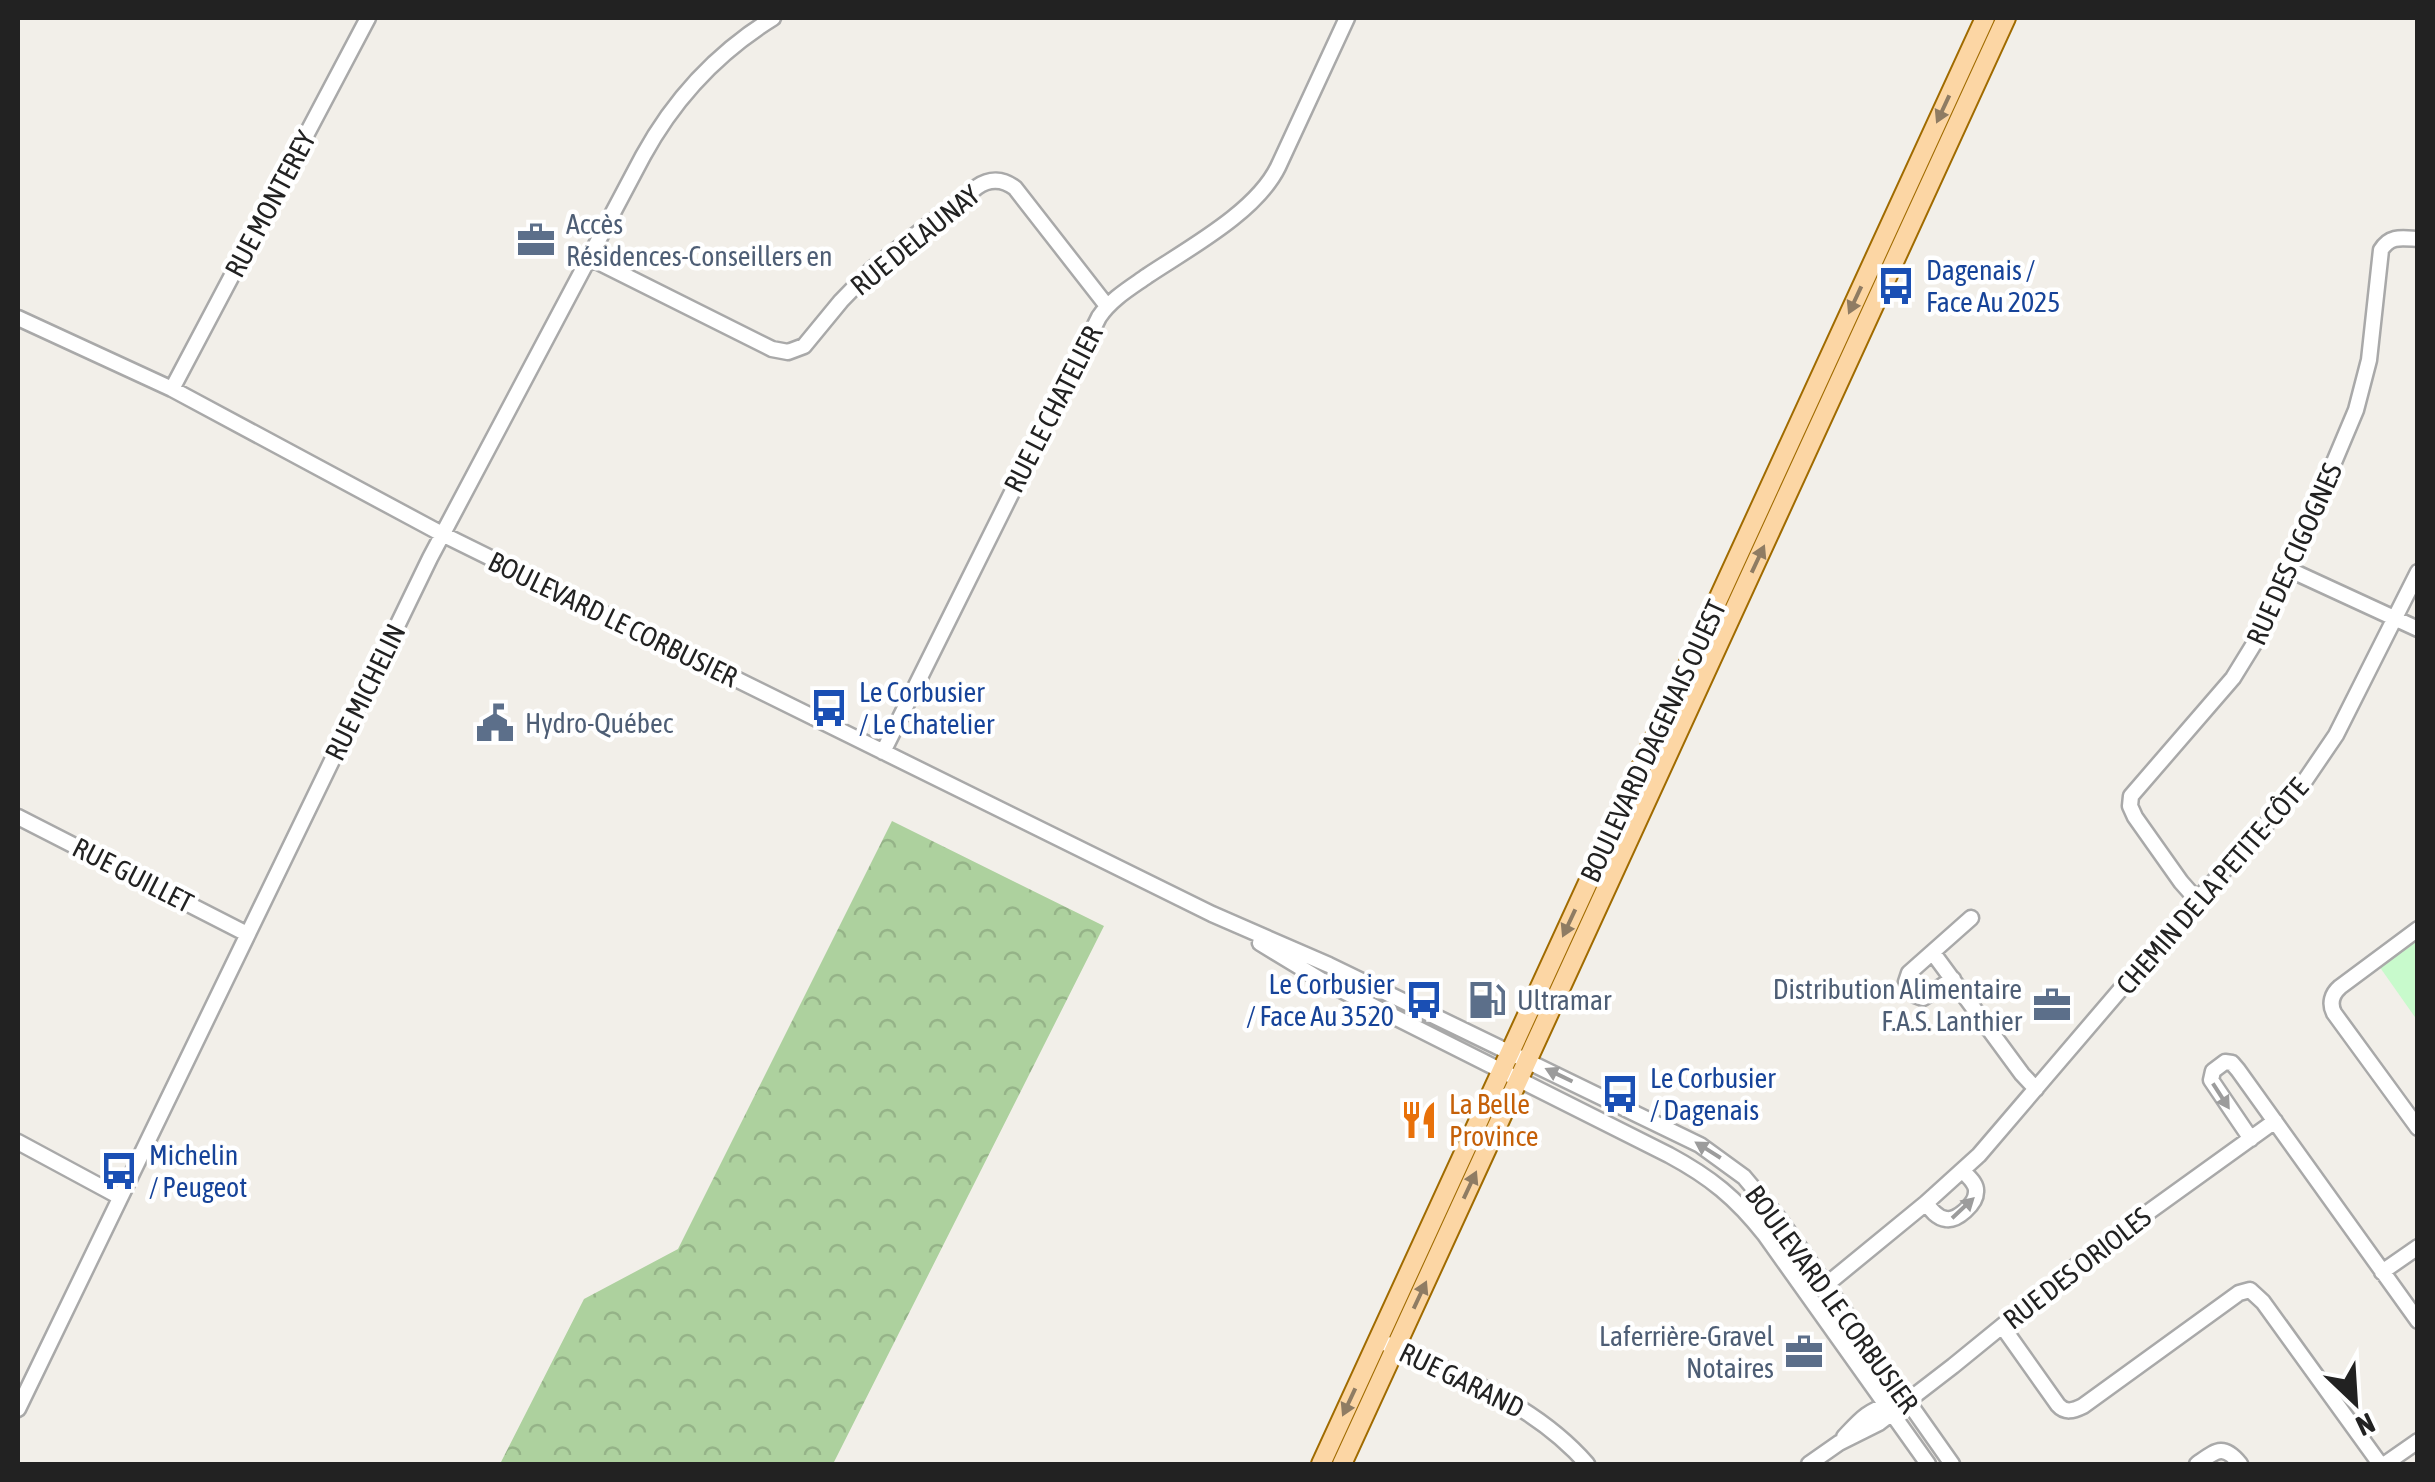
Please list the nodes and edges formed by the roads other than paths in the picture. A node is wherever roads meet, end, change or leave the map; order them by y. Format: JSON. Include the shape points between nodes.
{"nodes":[{"id":1,"x":368,"y":18,"type":"edge"},
{"id":2,"x":773,"y":18,"type":"edge"},
{"id":3,"x":1347,"y":18,"type":"edge"},
{"id":4,"x":1985,"y":18,"type":"edge"},
{"id":5,"x":2006,"y":18,"type":"edge"},
{"id":6,"x":2418,"y":240,"type":"edge"},
{"id":7,"x":588,"y":257,"type":"junction"},
{"id":8,"x":1107,"y":306,"type":"junction"},
{"id":9,"x":18,"y":318,"type":"edge"},
{"id":10,"x":172,"y":390,"type":"junction"},
{"id":11,"x":442,"y":534,"type":"junction"},
{"id":12,"x":2290,"y":570,"type":"junction"},
{"id":13,"x":2418,"y":572,"type":"edge"},
{"id":14,"x":2394,"y":618,"type":"junction"},
{"id":15,"x":2418,"y":629,"type":"edge"},
{"id":16,"x":882,"y":752,"type":"junction"},
{"id":17,"x":18,"y":817,"type":"edge"},
{"id":18,"x":2197,"y":900,"type":"junction"},
{"id":19,"x":1971,"y":918,"type":"dead end"},
{"id":20,"x":2418,"y":929,"type":"edge"},
{"id":21,"x":248,"y":934,"type":"junction"},
{"id":22,"x":1933,"y":953,"type":"junction"},
{"id":23,"x":1953,"y":979,"type":"junction"},
{"id":24,"x":1528,"y":1061,"type":"junction"},
{"id":25,"x":1510,"y":1068,"type":"junction"},
{"id":26,"x":2036,"y":1089,"type":"junction"},
{"id":27,"x":2274,"y":1121,"type":"junction"},
{"id":28,"x":2418,"y":1128,"type":"edge"},
{"id":29,"x":2251,"y":1139,"type":"junction"},
{"id":30,"x":18,"y":1142,"type":"edge"},
{"id":31,"x":1962,"y":1171,"type":"junction"},
{"id":32,"x":120,"y":1197,"type":"junction"},
{"id":33,"x":1926,"y":1203,"type":"junction"},
{"id":34,"x":2418,"y":1247,"type":"edge"},
{"id":35,"x":2382,"y":1272,"type":"junction"},
{"id":36,"x":1826,"y":1285,"type":"junction"},
{"id":37,"x":2418,"y":1320,"type":"edge"},
{"id":38,"x":2002,"y":1326,"type":"junction"},
{"id":39,"x":1387,"y":1344,"type":"junction"},
{"id":40,"x":1906,"y":1400,"type":"junction"},
{"id":41,"x":18,"y":1409,"type":"edge"},
{"id":42,"x":1889,"y":1409,"type":"junction"},
{"id":43,"x":2418,"y":1441,"type":"edge"},
{"id":44,"x":1320,"y":1464,"type":"edge"},
{"id":45,"x":1342,"y":1464,"type":"edge"},
{"id":46,"x":1587,"y":1464,"type":"edge"},
{"id":47,"x":1809,"y":1464,"type":"edge"},
{"id":48,"x":1928,"y":1464,"type":"edge"},
{"id":49,"x":1952,"y":1464,"type":"edge"},
{"id":50,"x":2197,"y":1464,"type":"edge"},
{"id":51,"x":2240,"y":1464,"type":"edge"},
{"id":52,"x":2382,"y":1464,"type":"edge"}],
"edges":[{"from":1,"to":10,"type":"street","name":"RUE MONTEREY"},
{"from":2,"to":7,"type":"street","name":"RUE MICHELIN","via":[[688,89],[648,146]]},
{"from":3,"to":8,"type":"street","name":"RUE LE CHATELIER","via":[[1265,190]]},
{"from":4,"to":25,"type":"main road","name":"BOULEVARD DAGENAIS OUEST","one_way":true},
{"from":24,"to":5,"type":"main road","name":"BOULEVARD DAGENAIS OUEST","one_way":true},
{"from":6,"to":12,"type":"street","name":"RUE DES CIGOGNES","via":[[2392,238],[2381,250],[2362,390]]},
{"from":7,"to":8,"type":"street","name":"RUE DELAUNAY","via":[[776,350],[792,351],[807,343],[872,269],[978,186],[997,180],[1016,188]]},
{"from":7,"to":11,"type":"street","name":"RUE MICHELIN"},
{"from":8,"to":16,"type":"street","name":"RUE LE CHATELIER"},
{"from":9,"to":10,"type":"street","name":"BOULEVARD LE CORBUSIER"},
{"from":10,"to":11,"type":"street","name":"BOULEVARD LE CORBUSIER"},
{"from":11,"to":16,"type":"street","name":"BOULEVARD LE CORBUSIER"},
{"from":11,"to":21,"type":"street","name":"RUE MICHELIN"},
{"from":12,"to":14,"type":"street"},
{"from":12,"to":18,"type":"street","name":"RUE DES CIGOGNES","via":[[2239,669],[2130,800],[2134,817]]},
{"from":13,"to":14,"type":"street","name":"CHEMIN DE LA PETITE-CÔTE"},
{"from":14,"to":15,"type":"street"},
{"from":14,"to":18,"type":"street","name":"CHEMIN DE LA PETITE-CÔTE","via":[[2315,769]]},
{"from":16,"to":25,"type":"street","name":"BOULEVARD LE CORBUSIER","via":[[1212,914],[1321,980]]},
{"from":17,"to":21,"type":"street","name":"RUE GUILLET"},
{"from":18,"to":26,"type":"street","name":"CHEMIN DE LA PETITE-CÔTE"},
{"from":19,"to":22,"type":"street"},
{"from":20,"to":28,"type":"street","via":[[2340,987],[2331,1003]]},
{"from":21,"to":32,"type":"street","name":"RUE MICHELIN"},
{"from":22,"to":23,"type":"street"},
{"from":22,"to":23,"type":"street","via":[[1907,976],[1913,993],[1926,998]]},
{"from":23,"to":26,"type":"street"},
{"from":24,"to":25,"type":"main road","name":"BOULEVARD DAGENAIS OUEST"},
{"from":36,"to":24,"type":"street","name":"BOULEVARD LE CORBUSIER","one_way":true,"via":[[1764,1200],[1724,1160]]},
{"from":25,"to":39,"type":"main road","name":"BOULEVARD DAGENAIS OUEST"},
{"from":25,"to":42,"type":"street","name":"BOULEVARD LE CORBUSIER","via":[[1729,1194]]},
{"from":26,"to":31,"type":"street","name":"CHEMIN DE LA PETITE-CÔTE"},
{"from":27,"to":29,"type":"street","name":"RUE DES ORIOLES"},
{"from":27,"to":29,"type":"street","one_way":true,"via":[[2235,1066],[2222,1063],[2211,1080]]},
{"from":27,"to":35,"type":"street"},
{"from":29,"to":38,"type":"street","name":"RUE DES ORIOLES"},
{"from":30,"to":32,"type":"street"},
{"from":31,"to":33,"type":"street","name":"CHEMIN DE LA PETITE-CÔTE"},
{"from":33,"to":31,"type":"street","one_way":true,"via":[[1946,1219],[1966,1209],[1976,1190]]},
{"from":32,"to":41,"type":"street","name":"RUE MICHELIN"},
{"from":33,"to":36,"type":"street","name":"CHEMIN DE LA PETITE-CÔTE"},
{"from":34,"to":35,"type":"street"},
{"from":35,"to":37,"type":"street"},
{"from":36,"to":40,"type":"street","name":"BOULEVARD LE CORBUSIER"},
{"from":38,"to":40,"type":"street","name":"RUE DES ORIOLES"},
{"from":38,"to":52,"type":"street","via":[[2058,1404],[2071,1411],[2250,1290]]},
{"from":39,"to":44,"type":"main road","name":"BOULEVARD DAGENAIS OUEST","one_way":true},
{"from":39,"to":45,"type":"main road","name":"BOULEVARD DAGENAIS OUEST"},
{"from":39,"to":46,"type":"street","name":"RUE GARAND","via":[[1523,1408]]},
{"from":40,"to":42,"type":"street","name":"RUE DES ORIOLES"},
{"from":40,"to":49,"type":"street","name":"BOULEVARD LE CORBUSIER"},
{"from":42,"to":47,"type":"street","name":"RUE DES ORIOLES","via":[[1865,1415]]},
{"from":42,"to":48,"type":"street","name":"BOULEVARD LE CORBUSIER"},
{"from":43,"to":52,"type":"street"},
{"from":50,"to":51,"type":"street","via":[[2220,1450]]}]}
